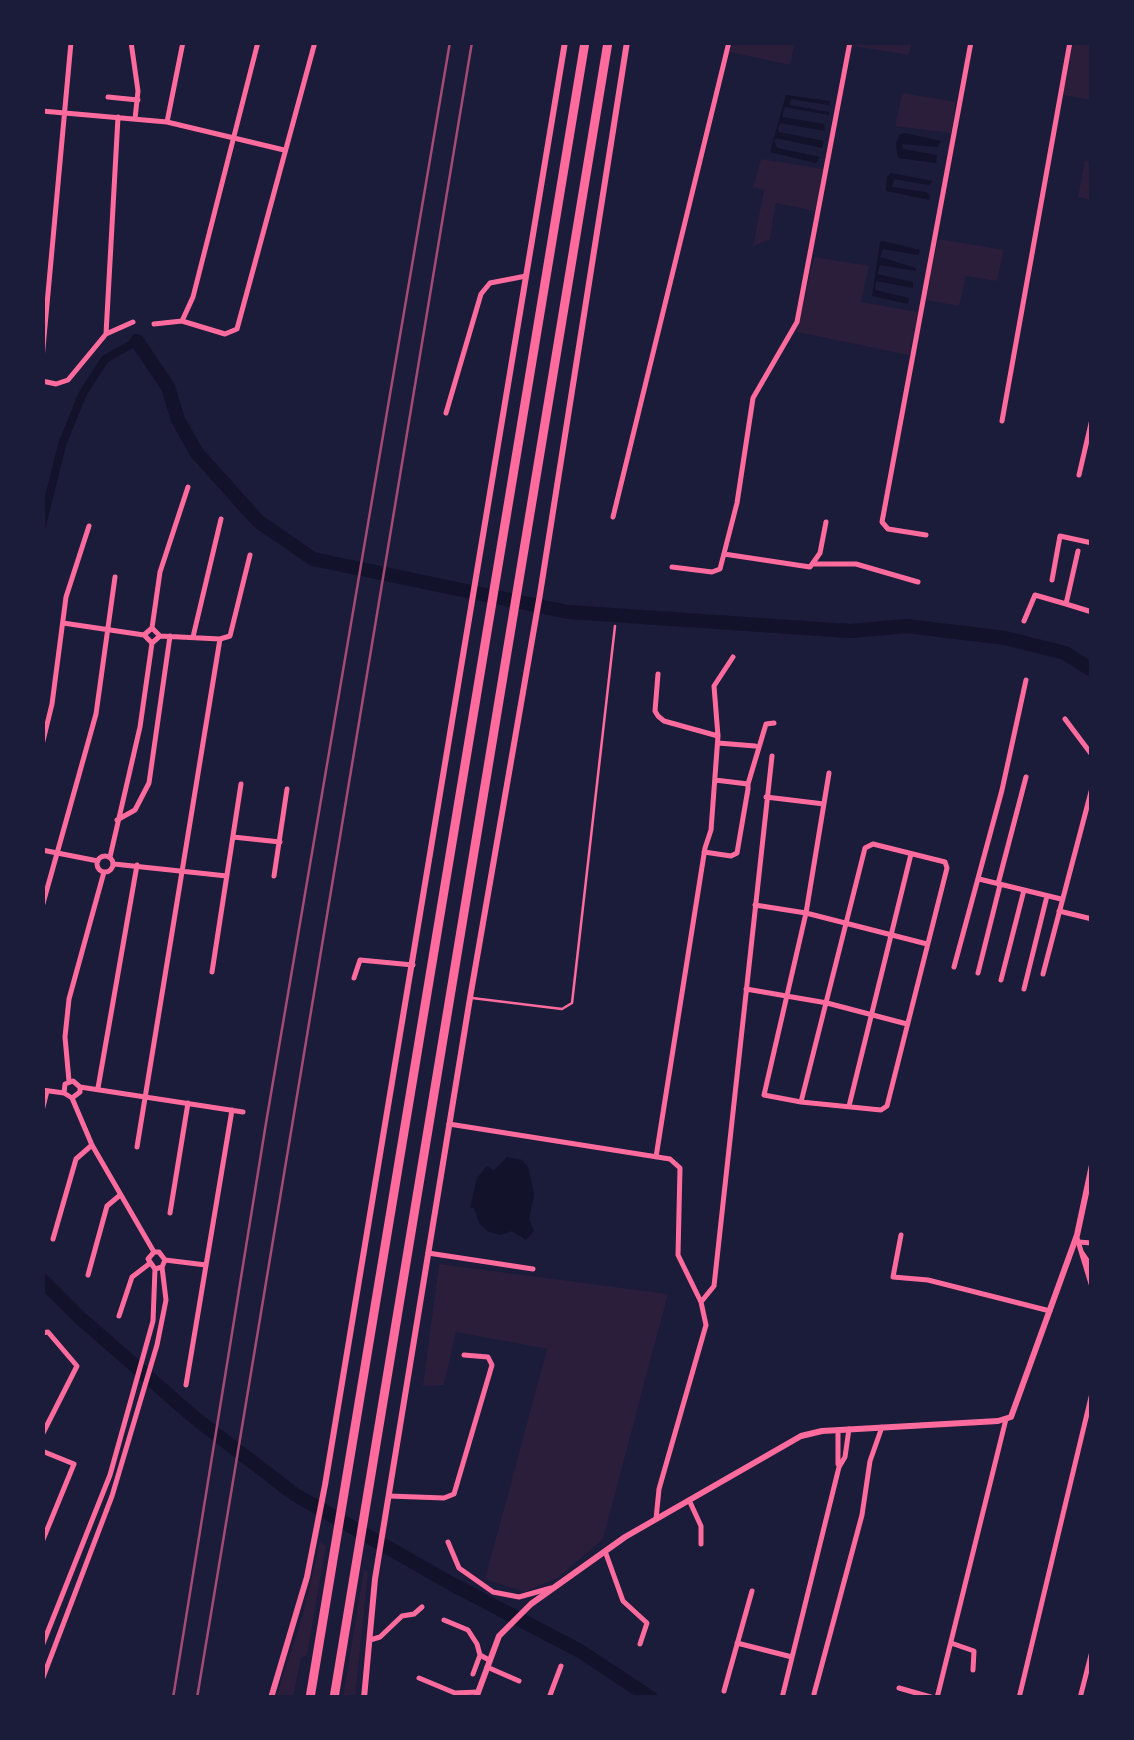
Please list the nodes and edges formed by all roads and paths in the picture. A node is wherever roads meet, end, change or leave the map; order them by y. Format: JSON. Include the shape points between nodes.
{"nodes":[{"id":1,"x":71,"y":42,"type":"edge"},
{"id":2,"x":131,"y":42,"type":"edge"},
{"id":3,"x":182,"y":42,"type":"edge"},
{"id":4,"x":258,"y":42,"type":"edge"},
{"id":5,"x":315,"y":42,"type":"edge"},
{"id":6,"x":565,"y":42,"type":"edge"},
{"id":7,"x":585,"y":42,"type":"edge"},
{"id":8,"x":608,"y":42,"type":"edge"},
{"id":9,"x":627,"y":42,"type":"edge"},
{"id":10,"x":728,"y":42,"type":"edge"},
{"id":11,"x":850,"y":42,"type":"edge"},
{"id":12,"x":971,"y":42,"type":"edge"},
{"id":13,"x":1070,"y":42,"type":"edge"},
{"id":14,"x":108,"y":96,"type":"dead end"},
{"id":15,"x":138,"y":100,"type":"junction"},
{"id":16,"x":42,"y":112,"type":"edge"},
{"id":17,"x":66,"y":112,"type":"junction"},
{"id":18,"x":118,"y":117,"type":"junction"},
{"id":19,"x":135,"y":119,"type":"junction"},
{"id":20,"x":167,"y":122,"type":"junction"},
{"id":21,"x":234,"y":138,"type":"junction"},
{"id":22,"x":284,"y":150,"type":"junction"},
{"id":23,"x":526,"y":276,"type":"junction"},
{"id":24,"x":182,"y":320,"type":"junction"},
{"id":25,"x":133,"y":322,"type":"dead end"},
{"id":26,"x":154,"y":324,"type":"dead end"},
{"id":27,"x":106,"y":334,"type":"junction"},
{"id":28,"x":42,"y":359,"type":"edge"},
{"id":29,"x":42,"y":381,"type":"edge"},
{"id":30,"x":446,"y":413,"type":"dead end"},
{"id":31,"x":1092,"y":419,"type":"edge"},
{"id":32,"x":1002,"y":420,"type":"dead end"},
{"id":33,"x":1079,"y":476,"type":"dead end"},
{"id":34,"x":188,"y":487,"type":"dead end"},
{"id":35,"x":613,"y":516,"type":"dead end"},
{"id":36,"x":221,"y":519,"type":"dead end"},
{"id":37,"x":826,"y":522,"type":"dead end"},
{"id":38,"x":89,"y":526,"type":"dead end"},
{"id":39,"x":926,"y":536,"type":"dead end"},
{"id":40,"x":1092,"y":542,"type":"edge"},
{"id":41,"x":1078,"y":552,"type":"dead end"},
{"id":42,"x":724,"y":554,"type":"junction"},
{"id":43,"x":250,"y":556,"type":"dead end"},
{"id":44,"x":814,"y":564,"type":"junction"},
{"id":45,"x":672,"y":566,"type":"dead end"},
{"id":46,"x":115,"y":577,"type":"dead end"},
{"id":47,"x":1052,"y":580,"type":"dead end"},
{"id":48,"x":918,"y":582,"type":"dead end"},
{"id":49,"x":1066,"y":604,"type":"junction"},
{"id":50,"x":1092,"y":612,"type":"edge"},
{"id":51,"x":1024,"y":621,"type":"dead end"},
{"id":52,"x":63,"y":623,"type":"junction"},
{"id":53,"x":615,"y":626,"type":"dead end"},
{"id":54,"x":152,"y":628,"type":"junction"},
{"id":55,"x":106,"y":629,"type":"junction"},
{"id":56,"x":144,"y":635,"type":"junction"},
{"id":57,"x":160,"y":636,"type":"junction"},
{"id":58,"x":170,"y":636,"type":"junction"},
{"id":59,"x":194,"y":637,"type":"junction"},
{"id":60,"x":220,"y":639,"type":"junction"},
{"id":61,"x":152,"y":643,"type":"junction"},
{"id":62,"x":732,"y":657,"type":"dead end"},
{"id":63,"x":658,"y":674,"type":"dead end"},
{"id":64,"x":1026,"y":680,"type":"dead end"},
{"id":65,"x":1064,"y":719,"type":"dead end"},
{"id":66,"x":774,"y":722,"type":"dead end"},
{"id":67,"x":718,"y":740,"type":"junction"},
{"id":68,"x":42,"y":745,"type":"edge"},
{"id":69,"x":755,"y":746,"type":"dead end"},
{"id":70,"x":1092,"y":755,"type":"edge"},
{"id":71,"x":772,"y":756,"type":"dead end"},
{"id":72,"x":829,"y":773,"type":"dead end"},
{"id":73,"x":1026,"y":777,"type":"dead end"},
{"id":74,"x":715,"y":780,"type":"junction"},
{"id":75,"x":241,"y":784,"type":"dead end"},
{"id":76,"x":748,"y":784,"type":"junction"},
{"id":77,"x":1092,"y":788,"type":"edge"},
{"id":78,"x":288,"y":789,"type":"dead end"},
{"id":79,"x":766,"y":797,"type":"junction"},
{"id":80,"x":824,"y":804,"type":"junction"},
{"id":81,"x":117,"y":820,"type":"junction"},
{"id":82,"x":233,"y":837,"type":"junction"},
{"id":83,"x":280,"y":842,"type":"junction"},
{"id":84,"x":42,"y":850,"type":"edge"},
{"id":85,"x":704,"y":852,"type":"junction"},
{"id":86,"x":57,"y":854,"type":"junction"},
{"id":87,"x":911,"y":854,"type":"junction"},
{"id":88,"x":110,"y":856,"type":"junction"},
{"id":89,"x":98,"y":860,"type":"junction"},
{"id":90,"x":114,"y":864,"type":"junction"},
{"id":91,"x":138,"y":865,"type":"junction"},
{"id":92,"x":183,"y":871,"type":"junction"},
{"id":93,"x":104,"y":872,"type":"junction"},
{"id":94,"x":227,"y":876,"type":"junction"},
{"id":95,"x":274,"y":876,"type":"dead end"},
{"id":96,"x":979,"y":879,"type":"junction"},
{"id":97,"x":999,"y":884,"type":"junction"},
{"id":98,"x":1024,"y":890,"type":"junction"},
{"id":99,"x":1047,"y":896,"type":"junction"},
{"id":100,"x":1061,"y":899,"type":"junction"},
{"id":101,"x":754,"y":905,"type":"junction"},
{"id":102,"x":42,"y":908,"type":"edge"},
{"id":103,"x":1059,"y":911,"type":"junction"},
{"id":104,"x":806,"y":914,"type":"junction"},
{"id":105,"x":1092,"y":919,"type":"edge"},
{"id":106,"x":847,"y":924,"type":"junction"},
{"id":107,"x":890,"y":934,"type":"junction"},
{"id":108,"x":927,"y":944,"type":"junction"},
{"id":109,"x":414,"y":964,"type":"junction"},
{"id":110,"x":954,"y":967,"type":"dead end"},
{"id":111,"x":212,"y":972,"type":"dead end"},
{"id":112,"x":978,"y":973,"type":"dead end"},
{"id":113,"x":1043,"y":974,"type":"dead end"},
{"id":114,"x":354,"y":978,"type":"dead end"},
{"id":115,"x":1001,"y":980,"type":"dead end"},
{"id":116,"x":746,"y":989,"type":"junction"},
{"id":117,"x":1024,"y":990,"type":"dead end"},
{"id":118,"x":787,"y":994,"type":"junction"},
{"id":119,"x":470,"y":998,"type":"junction"},
{"id":120,"x":827,"y":1002,"type":"junction"},
{"id":121,"x":871,"y":1015,"type":"junction"},
{"id":122,"x":906,"y":1024,"type":"junction"},
{"id":123,"x":69,"y":1082,"type":"junction"},
{"id":124,"x":80,"y":1087,"type":"junction"},
{"id":125,"x":98,"y":1088,"type":"junction"},
{"id":126,"x":45,"y":1090,"type":"edge"},
{"id":127,"x":64,"y":1093,"type":"junction"},
{"id":128,"x":146,"y":1095,"type":"junction"},
{"id":129,"x":72,"y":1098,"type":"junction"},
{"id":130,"x":802,"y":1102,"type":"junction"},
{"id":131,"x":188,"y":1103,"type":"junction"},
{"id":132,"x":849,"y":1106,"type":"junction"},
{"id":133,"x":232,"y":1110,"type":"junction"},
{"id":134,"x":42,"y":1111,"type":"edge"},
{"id":135,"x":243,"y":1112,"type":"dead end"},
{"id":136,"x":450,"y":1124,"type":"junction"},
{"id":137,"x":92,"y":1145,"type":"junction"},
{"id":138,"x":137,"y":1147,"type":"dead end"},
{"id":139,"x":656,"y":1157,"type":"junction"},
{"id":140,"x":1092,"y":1165,"type":"edge"},
{"id":141,"x":119,"y":1196,"type":"junction"},
{"id":142,"x":170,"y":1213,"type":"dead end"},
{"id":143,"x":901,"y":1235,"type":"dead end"},
{"id":144,"x":1077,"y":1238,"type":"junction"},
{"id":145,"x":53,"y":1239,"type":"dead end"},
{"id":146,"x":1092,"y":1243,"type":"edge"},
{"id":147,"x":1080,"y":1250,"type":"junction"},
{"id":148,"x":154,"y":1252,"type":"junction"},
{"id":149,"x":428,"y":1253,"type":"junction"},
{"id":150,"x":158,"y":1265,"type":"junction"},
{"id":151,"x":206,"y":1265,"type":"junction"},
{"id":152,"x":1092,"y":1268,"type":"edge"},
{"id":153,"x":534,"y":1269,"type":"dead end"},
{"id":154,"x":88,"y":1275,"type":"dead end"},
{"id":155,"x":1092,"y":1287,"type":"edge"},
{"id":156,"x":701,"y":1302,"type":"junction"},
{"id":157,"x":1050,"y":1311,"type":"junction"},
{"id":158,"x":119,"y":1316,"type":"dead end"},
{"id":159,"x":42,"y":1333,"type":"edge"},
{"id":160,"x":148,"y":1343,"type":"junction"},
{"id":161,"x":157,"y":1345,"type":"junction"},
{"id":162,"x":464,"y":1355,"type":"dead end"},
{"id":163,"x":186,"y":1385,"type":"dead end"},
{"id":164,"x":1092,"y":1393,"type":"edge"},
{"id":165,"x":1006,"y":1420,"type":"junction"},
{"id":166,"x":882,"y":1427,"type":"junction"},
{"id":167,"x":849,"y":1429,"type":"junction"},
{"id":168,"x":838,"y":1430,"type":"junction"},
{"id":169,"x":42,"y":1435,"type":"edge"},
{"id":170,"x":42,"y":1451,"type":"edge"},
{"id":171,"x":839,"y":1467,"type":"junction"},
{"id":172,"x":110,"y":1475,"type":"junction"},
{"id":173,"x":117,"y":1479,"type":"junction"},
{"id":174,"x":389,"y":1496,"type":"junction"},
{"id":175,"x":690,"y":1500,"type":"junction"},
{"id":176,"x":656,"y":1519,"type":"junction"},
{"id":177,"x":42,"y":1542,"type":"edge"},
{"id":178,"x":448,"y":1542,"type":"dead end"},
{"id":179,"x":701,"y":1544,"type":"dead end"},
{"id":180,"x":605,"y":1551,"type":"junction"},
{"id":181,"x":554,"y":1587,"type":"junction"},
{"id":182,"x":752,"y":1592,"type":"dead end"},
{"id":183,"x":57,"y":1604,"type":"junction"},
{"id":184,"x":422,"y":1607,"type":"dead end"},
{"id":185,"x":68,"y":1608,"type":"junction"},
{"id":186,"x":444,"y":1620,"type":"dead end"},
{"id":187,"x":368,"y":1640,"type":"junction"},
{"id":188,"x":737,"y":1643,"type":"junction"},
{"id":189,"x":640,"y":1644,"type":"dead end"},
{"id":190,"x":952,"y":1644,"type":"junction"},
{"id":191,"x":42,"y":1646,"type":"edge"},
{"id":192,"x":1092,"y":1651,"type":"edge"},
{"id":193,"x":480,"y":1655,"type":"junction"},
{"id":194,"x":792,"y":1657,"type":"junction"},
{"id":195,"x":488,"y":1664,"type":"junction"},
{"id":196,"x":562,"y":1666,"type":"dead end"},
{"id":197,"x":973,"y":1670,"type":"dead end"},
{"id":198,"x":472,"y":1674,"type":"dead end"},
{"id":199,"x":419,"y":1678,"type":"dead end"},
{"id":200,"x":42,"y":1680,"type":"edge"},
{"id":201,"x":519,"y":1681,"type":"dead end"},
{"id":202,"x":899,"y":1688,"type":"dead end"},
{"id":203,"x":724,"y":1690,"type":"dead end"},
{"id":204,"x":814,"y":1694,"type":"dead end"},
{"id":205,"x":477,"y":1695,"type":"edge"},
{"id":206,"x":270,"y":1698,"type":"edge"},
{"id":207,"x":310,"y":1698,"type":"edge"},
{"id":208,"x":334,"y":1698,"type":"edge"},
{"id":209,"x":364,"y":1698,"type":"edge"},
{"id":210,"x":549,"y":1698,"type":"edge"},
{"id":211,"x":782,"y":1698,"type":"edge"},
{"id":212,"x":935,"y":1698,"type":"edge"},
{"id":213,"x":1018,"y":1698,"type":"edge"},
{"id":214,"x":1080,"y":1698,"type":"edge"}],
"edges":[{"from":1,"to":17,"type":"street"},
{"from":2,"to":15,"type":"street"},
{"from":3,"to":20,"type":"street"},
{"from":4,"to":21,"type":"street"},
{"from":5,"to":22,"type":"street"},
{"from":6,"to":23,"type":"main road"},
{"from":7,"to":207,"type":"highway"},
{"from":8,"to":208,"type":"highway"},
{"from":9,"to":119,"type":"main road"},
{"from":10,"to":35,"type":"street"},
{"from":11,"to":42,"type":"street","via":[[797,322],[753,398]]},
{"from":12,"to":39,"type":"street","via":[[882,522]]},
{"from":13,"to":32,"type":"street"},
{"from":14,"to":15,"type":"street"},
{"from":15,"to":19,"type":"street"},
{"from":16,"to":17,"type":"street"},
{"from":17,"to":18,"type":"street"},
{"from":17,"to":28,"type":"street"},
{"from":18,"to":19,"type":"street"},
{"from":18,"to":27,"type":"street"},
{"from":19,"to":20,"type":"street"},
{"from":20,"to":21,"type":"street"},
{"from":21,"to":22,"type":"street"},
{"from":21,"to":24,"type":"street"},
{"from":22,"to":24,"type":"street","via":[[237,329],[225,334]]},
{"from":23,"to":30,"type":"street","via":[[490,284],[481,294]]},
{"from":23,"to":109,"type":"main road"},
{"from":24,"to":26,"type":"street"},
{"from":25,"to":27,"type":"street"},
{"from":27,"to":29,"type":"street","via":[[68,380]]},
{"from":31,"to":33,"type":"street"},
{"from":34,"to":54,"type":"street","via":[[160,572]]},
{"from":36,"to":59,"type":"street"},
{"from":37,"to":44,"type":"street"},
{"from":38,"to":52,"type":"street"},
{"from":40,"to":47,"type":"street","via":[[1060,536]]},
{"from":41,"to":49,"type":"street"},
{"from":42,"to":44,"type":"street","via":[[804,568]]},
{"from":42,"to":45,"type":"street","via":[[717,572]]},
{"from":43,"to":60,"type":"street","via":[[233,630]]},
{"from":44,"to":48,"type":"street","via":[[856,564]]},
{"from":46,"to":55,"type":"street"},
{"from":49,"to":50,"type":"street"},
{"from":49,"to":51,"type":"street","via":[[1035,595]]},
{"from":52,"to":55,"type":"street"},
{"from":52,"to":68,"type":"street"},
{"from":53,"to":119,"type":"lane","via":[[572,1003],[562,1009]]},
{"from":54,"to":56,"type":"street"},
{"from":54,"to":57,"type":"street"},
{"from":55,"to":56,"type":"street"},
{"from":55,"to":86,"type":"street","via":[[96,714]]},
{"from":56,"to":61,"type":"street"},
{"from":57,"to":58,"type":"street"},
{"from":57,"to":61,"type":"street"},
{"from":58,"to":59,"type":"street"},
{"from":58,"to":81,"type":"street","via":[[150,783],[135,810]]},
{"from":59,"to":60,"type":"street"},
{"from":60,"to":92,"type":"street"},
{"from":61,"to":81,"type":"street"},
{"from":62,"to":67,"type":"street","via":[[714,686]]},
{"from":63,"to":67,"type":"street","via":[[658,716]]},
{"from":64,"to":96,"type":"street"},
{"from":65,"to":70,"type":"street"},
{"from":66,"to":76,"type":"street","via":[[766,724]]},
{"from":67,"to":69,"type":"street"},
{"from":67,"to":74,"type":"street"},
{"from":71,"to":79,"type":"street"},
{"from":72,"to":80,"type":"street"},
{"from":73,"to":97,"type":"street"},
{"from":74,"to":76,"type":"street"},
{"from":74,"to":85,"type":"street"},
{"from":75,"to":82,"type":"street"},
{"from":76,"to":85,"type":"street","via":[[737,854]]},
{"from":77,"to":100,"type":"street"},
{"from":78,"to":83,"type":"street"},
{"from":79,"to":80,"type":"street"},
{"from":79,"to":101,"type":"street"},
{"from":80,"to":104,"type":"street"},
{"from":81,"to":88,"type":"street"},
{"from":82,"to":83,"type":"street"},
{"from":82,"to":94,"type":"street"},
{"from":83,"to":95,"type":"street"},
{"from":84,"to":86,"type":"street"},
{"from":85,"to":139,"type":"street"},
{"from":86,"to":89,"type":"street"},
{"from":86,"to":102,"type":"street"},
{"from":87,"to":106,"type":"street","via":[[868,844]]},
{"from":87,"to":107,"type":"street"},
{"from":87,"to":108,"type":"street","via":[[947,864]]},
{"from":88,"to":89,"type":"street"},
{"from":88,"to":90,"type":"street"},
{"from":89,"to":93,"type":"street"},
{"from":90,"to":91,"type":"street"},
{"from":90,"to":93,"type":"street"},
{"from":91,"to":92,"type":"street"},
{"from":91,"to":125,"type":"street"},
{"from":92,"to":94,"type":"street"},
{"from":92,"to":128,"type":"street"},
{"from":93,"to":123,"type":"street","via":[[69,998]]},
{"from":94,"to":111,"type":"street"},
{"from":96,"to":97,"type":"street"},
{"from":96,"to":110,"type":"street"},
{"from":97,"to":98,"type":"street"},
{"from":97,"to":112,"type":"street"},
{"from":98,"to":99,"type":"street"},
{"from":98,"to":115,"type":"street"},
{"from":99,"to":100,"type":"street"},
{"from":99,"to":117,"type":"street"},
{"from":100,"to":103,"type":"street"},
{"from":101,"to":104,"type":"street"},
{"from":101,"to":116,"type":"street"},
{"from":103,"to":105,"type":"street"},
{"from":103,"to":113,"type":"street"},
{"from":104,"to":106,"type":"street"},
{"from":104,"to":118,"type":"street"},
{"from":106,"to":107,"type":"street"},
{"from":106,"to":120,"type":"street"},
{"from":107,"to":108,"type":"street"},
{"from":107,"to":121,"type":"street"},
{"from":108,"to":122,"type":"street"},
{"from":109,"to":114,"type":"street","via":[[363,959]]},
{"from":109,"to":206,"type":"main road","via":[[315,1536]]},
{"from":116,"to":118,"type":"street"},
{"from":116,"to":156,"type":"street","via":[[714,1286]]},
{"from":118,"to":120,"type":"street"},
{"from":118,"to":130,"type":"street","via":[[763,1091]]},
{"from":119,"to":136,"type":"main road"},
{"from":120,"to":121,"type":"street"},
{"from":120,"to":130,"type":"street"},
{"from":121,"to":122,"type":"street"},
{"from":121,"to":132,"type":"street"},
{"from":122,"to":132,"type":"street","via":[[887,1106]]},
{"from":123,"to":124,"type":"street"},
{"from":123,"to":127,"type":"street"},
{"from":124,"to":125,"type":"street"},
{"from":124,"to":129,"type":"street"},
{"from":125,"to":128,"type":"street"},
{"from":126,"to":127,"type":"street"},
{"from":126,"to":134,"type":"street"},
{"from":127,"to":129,"type":"street"},
{"from":128,"to":131,"type":"street"},
{"from":128,"to":138,"type":"street"},
{"from":129,"to":137,"type":"street"},
{"from":130,"to":132,"type":"street"},
{"from":131,"to":133,"type":"street"},
{"from":131,"to":142,"type":"street"},
{"from":133,"to":135,"type":"street"},
{"from":133,"to":151,"type":"street"},
{"from":136,"to":139,"type":"street"},
{"from":136,"to":149,"type":"main road"},
{"from":137,"to":141,"type":"street"},
{"from":137,"to":145,"type":"street","via":[[76,1159]]},
{"from":139,"to":156,"type":"street","via":[[670,1159],[682,1174],[678,1255]]},
{"from":140,"to":144,"type":"main road"},
{"from":141,"to":148,"type":"street"},
{"from":141,"to":154,"type":"street","via":[[107,1206]]},
{"from":143,"to":157,"type":"street","via":[[893,1276]]},
{"from":144,"to":146,"type":"street"},
{"from":144,"to":147,"type":"street"},
{"from":144,"to":157,"type":"main road"},
{"from":147,"to":152,"type":"street"},
{"from":147,"to":155,"type":"street"},
{"from":148,"to":150,"type":"street"},
{"from":148,"to":150,"type":"street"},
{"from":149,"to":153,"type":"street"},
{"from":149,"to":174,"type":"main road"},
{"from":150,"to":151,"type":"street"},
{"from":150,"to":158,"type":"street","via":[[132,1278]]},
{"from":150,"to":160,"type":"street"},
{"from":150,"to":161,"type":"street","via":[[166,1300]]},
{"from":151,"to":163,"type":"street"},
{"from":156,"to":176,"type":"street","via":[[706,1325]]},
{"from":157,"to":165,"type":"main road"},
{"from":159,"to":169,"type":"street","via":[[78,1366]]},
{"from":160,"to":161,"type":"street"},
{"from":160,"to":172,"type":"street"},
{"from":161,"to":173,"type":"street"},
{"from":162,"to":174,"type":"street","via":[[488,1357],[492,1365],[454,1494]]},
{"from":164,"to":213,"type":"street"},
{"from":165,"to":166,"type":"main road"},
{"from":165,"to":190,"type":"street"},
{"from":166,"to":167,"type":"main road"},
{"from":166,"to":204,"type":"street"},
{"from":167,"to":168,"type":"main road"},
{"from":167,"to":171,"type":"street"},
{"from":168,"to":171,"type":"street"},
{"from":168,"to":175,"type":"main road","via":[[800,1436]]},
{"from":170,"to":177,"type":"street","via":[[74,1464]]},
{"from":171,"to":194,"type":"street"},
{"from":172,"to":173,"type":"street"},
{"from":172,"to":183,"type":"street"},
{"from":173,"to":185,"type":"street"},
{"from":174,"to":187,"type":"main road"},
{"from":175,"to":176,"type":"main road"},
{"from":175,"to":179,"type":"street","via":[[702,1526]]},
{"from":176,"to":180,"type":"main road"},
{"from":178,"to":181,"type":"street","via":[[458,1568],[493,1592],[518,1597]]},
{"from":180,"to":181,"type":"main road"},
{"from":180,"to":189,"type":"street","via":[[623,1600],[647,1623]]},
{"from":181,"to":195,"type":"main road","via":[[499,1636]]},
{"from":182,"to":188,"type":"street"},
{"from":183,"to":185,"type":"street"},
{"from":183,"to":191,"type":"street"},
{"from":184,"to":187,"type":"street"},
{"from":185,"to":200,"type":"street"},
{"from":186,"to":193,"type":"street","via":[[470,1632]]},
{"from":187,"to":209,"type":"main road"},
{"from":188,"to":194,"type":"street"},
{"from":188,"to":203,"type":"street"},
{"from":190,"to":197,"type":"street","via":[[974,1652]]},
{"from":190,"to":212,"type":"street"},
{"from":192,"to":214,"type":"street"},
{"from":193,"to":195,"type":"street"},
{"from":193,"to":198,"type":"street"},
{"from":194,"to":211,"type":"street"},
{"from":195,"to":201,"type":"street"},
{"from":195,"to":205,"type":"main road"},
{"from":196,"to":210,"type":"street"},
{"from":199,"to":205,"type":"street"},
{"from":202,"to":212,"type":"street"}]}
